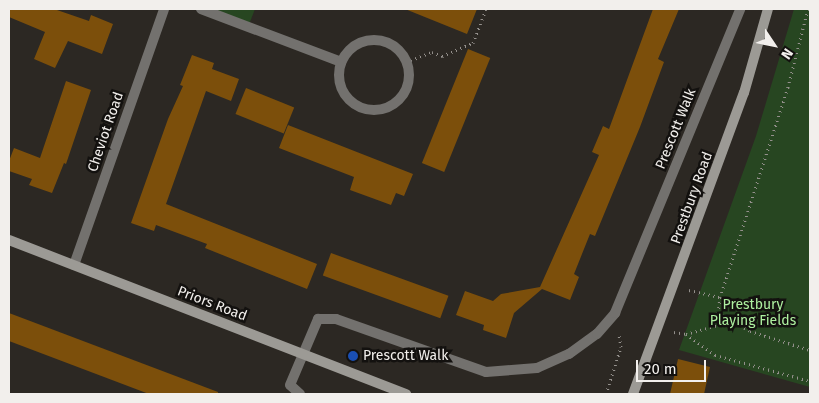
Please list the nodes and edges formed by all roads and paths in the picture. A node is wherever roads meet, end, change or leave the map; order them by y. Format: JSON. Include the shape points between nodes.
{"nodes":[{"id":1,"x":164,"y":9,"type":"edge"},
{"id":2,"x":201,"y":9,"type":"edge"},
{"id":3,"x":486,"y":9,"type":"edge"},
{"id":4,"x":740,"y":9,"type":"edge"},
{"id":5,"x":768,"y":9,"type":"edge"},
{"id":6,"x":808,"y":9,"type":"edge"},
{"id":7,"x":341,"y":62,"type":"junction"},
{"id":8,"x":406,"y":62,"type":"junction"},
{"id":9,"x":9,"y":240,"type":"edge"},
{"id":10,"x":74,"y":265,"type":"junction"},
{"id":11,"x":675,"y":285,"type":"junction"},
{"id":12,"x":720,"y":297,"type":"junction"},
{"id":13,"x":615,"y":313,"type":"junction"},
{"id":14,"x":730,"y":322,"type":"junction"},
{"id":15,"x":659,"y":329,"type":"junction"},
{"id":16,"x":686,"y":334,"type":"junction"},
{"id":17,"x":810,"y":350,"type":"edge"},
{"id":18,"x":304,"y":353,"type":"junction"},
{"id":19,"x":810,"y":382,"type":"edge"},
{"id":20,"x":300,"y":394,"type":"edge"},
{"id":21,"x":406,"y":394,"type":"edge"},
{"id":22,"x":606,"y":394,"type":"edge"},
{"id":23,"x":633,"y":394,"type":"edge"}],
"edges":[{"from":1,"to":10,"type":"street","name":"Cheviot Road"},
{"from":2,"to":7,"type":"street"},
{"from":3,"to":8,"type":"path","via":[[473,43],[442,56],[432,52]]},
{"from":4,"to":13,"type":"street","name":"Prescott Walk"},
{"from":5,"to":11,"type":"main road","name":"Prestbury Road","via":[[744,93]]},
{"from":6,"to":12,"type":"path","via":[[788,87]]},
{"from":7,"to":8,"type":"street","via":[[353,46],[373,39],[393,45]]},
{"from":7,"to":8,"type":"street","via":[[338,73],[344,94],[359,108],[370,110],[390,106],[402,96],[408,82]]},
{"from":9,"to":10,"type":"main road","name":"Priors Road"},
{"from":10,"to":18,"type":"main road","name":"Priors Road"},
{"from":11,"to":12,"type":"path"},
{"from":11,"to":15,"type":"main road","name":"Prestbury Road"},
{"from":12,"to":14,"type":"path","via":[[718,313]]},
{"from":13,"to":18,"type":"street","name":"Prescott Walk","via":[[597,334],[569,354],[520,371],[486,372],[336,319],[318,319]]},
{"from":13,"to":22,"type":"path","via":[[621,347]]},
{"from":14,"to":16,"type":"path"},
{"from":14,"to":17,"type":"path"},
{"from":15,"to":16,"type":"path"},
{"from":15,"to":23,"type":"main road","name":"Prestbury Road"},
{"from":16,"to":19,"type":"path","via":[[715,355]]},
{"from":18,"to":20,"type":"street","via":[[290,385]]},
{"from":18,"to":21,"type":"main road","name":"Priors Road"}]}
